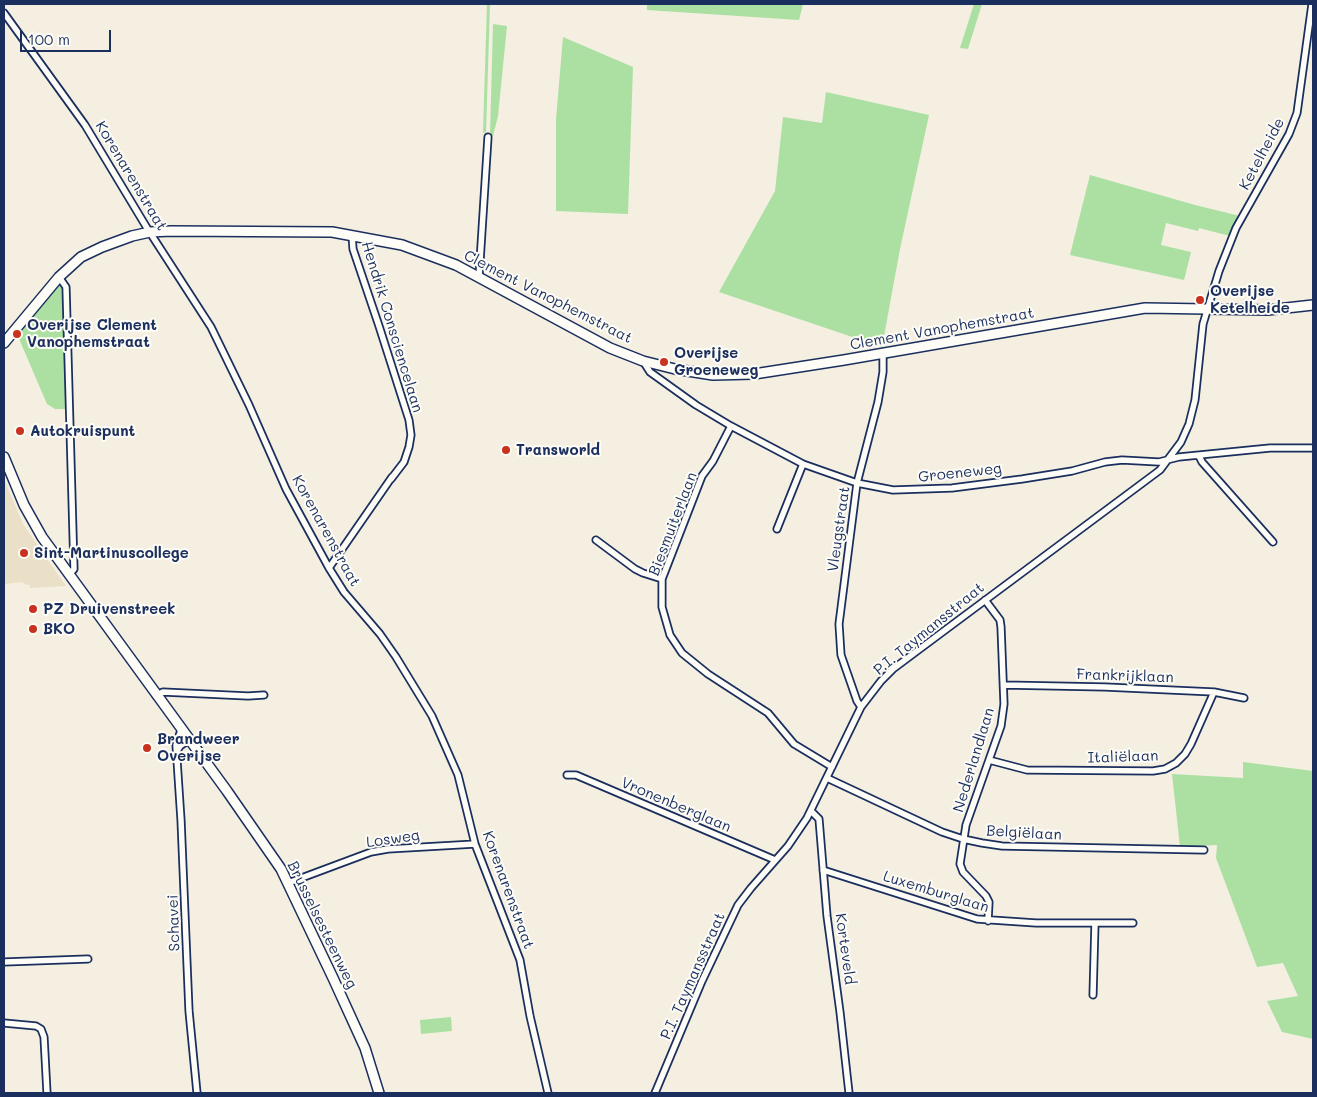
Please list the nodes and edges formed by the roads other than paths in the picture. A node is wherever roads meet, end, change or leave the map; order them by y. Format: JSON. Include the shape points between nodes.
{"nodes":[{"id":1,"x":1312,"y":4,"type":"edge"},
{"id":2,"x":4,"y":13,"type":"edge"},
{"id":3,"x":488,"y":137,"type":"dead end"},
{"id":4,"x":150,"y":232,"type":"junction"},
{"id":5,"x":352,"y":235,"type":"junction"},
{"id":6,"x":479,"y":276,"type":"junction"},
{"id":7,"x":59,"y":277,"type":"junction"},
{"id":8,"x":1313,"y":305,"type":"edge"},
{"id":9,"x":1208,"y":308,"type":"junction"},
{"id":10,"x":4,"y":343,"type":"edge"},
{"id":11,"x":883,"y":353,"type":"junction"},
{"id":12,"x":643,"y":361,"type":"junction"},
{"id":13,"x":731,"y":426,"type":"junction"},
{"id":14,"x":1313,"y":448,"type":"edge"},
{"id":15,"x":1199,"y":456,"type":"junction"},
{"id":16,"x":4,"y":457,"type":"edge"},
{"id":17,"x":1169,"y":460,"type":"junction"},
{"id":18,"x":803,"y":464,"type":"junction"},
{"id":19,"x":857,"y":483,"type":"junction"},
{"id":20,"x":777,"y":529,"type":"dead end"},
{"id":21,"x":596,"y":540,"type":"dead end"},
{"id":22,"x":1273,"y":542,"type":"dead end"},
{"id":23,"x":329,"y":568,"type":"junction"},
{"id":24,"x":69,"y":575,"type":"junction"},
{"id":25,"x":662,"y":579,"type":"junction"},
{"id":26,"x":985,"y":600,"type":"junction"},
{"id":27,"x":1004,"y":685,"type":"junction"},
{"id":28,"x":1214,"y":692,"type":"junction"},
{"id":29,"x":264,"y":695,"type":"dead end"},
{"id":30,"x":156,"y":696,"type":"junction"},
{"id":31,"x":1244,"y":698,"type":"dead end"},
{"id":32,"x":862,"y":707,"type":"junction"},
{"id":33,"x":181,"y":730,"type":"junction"},
{"id":34,"x":189,"y":740,"type":"junction"},
{"id":35,"x":177,"y":751,"type":"junction"},
{"id":36,"x":989,"y":760,"type":"junction"},
{"id":37,"x":832,"y":767,"type":"junction"},
{"id":38,"x":567,"y":775,"type":"dead end"},
{"id":39,"x":827,"y":778,"type":"junction"},
{"id":40,"x":811,"y":811,"type":"junction"},
{"id":41,"x":963,"y":840,"type":"junction"},
{"id":42,"x":475,"y":844,"type":"junction"},
{"id":43,"x":1204,"y":850,"type":"dead end"},
{"id":44,"x":775,"y":860,"type":"junction"},
{"id":45,"x":823,"y":870,"type":"junction"},
{"id":46,"x":288,"y":883,"type":"junction"},
{"id":47,"x":988,"y":921,"type":"junction"},
{"id":48,"x":1095,"y":923,"type":"junction"},
{"id":49,"x":1133,"y":923,"type":"dead end"},
{"id":50,"x":88,"y":959,"type":"dead end"},
{"id":51,"x":4,"y":962,"type":"edge"},
{"id":52,"x":1093,"y":995,"type":"dead end"},
{"id":53,"x":4,"y":1023,"type":"edge"},
{"id":54,"x":47,"y":1093,"type":"edge"},
{"id":55,"x":196,"y":1093,"type":"edge"},
{"id":56,"x":379,"y":1093,"type":"edge"},
{"id":57,"x":548,"y":1093,"type":"edge"},
{"id":58,"x":655,"y":1093,"type":"edge"},
{"id":59,"x":849,"y":1093,"type":"edge"}],
"edges":[{"from":1,"to":9,"type":"street","name":"Ketelheide","via":[[1294,122],[1236,228]]},
{"from":2,"to":4,"type":"street","name":"Korenarenstraat","via":[[85,125]]},
{"from":3,"to":6,"type":"street"},
{"from":4,"to":5,"type":"street","name":"Clement Vanophemstraat","via":[[304,231]]},
{"from":4,"to":7,"type":"street","name":"Clement Vanophemstraat","via":[[94,250]]},
{"from":4,"to":23,"type":"street","name":"Korenarenstraat","via":[[211,327],[286,489]]},
{"from":5,"to":6,"type":"street","name":"Clement Vanophemstraat","via":[[419,250]]},
{"from":5,"to":23,"type":"street","name":"Hendrik Consciencelaan","via":[[353,249],[409,420],[411,435],[406,455]]},
{"from":6,"to":12,"type":"street","name":"Clement Vanophemstraat","via":[[573,329]]},
{"from":7,"to":10,"type":"street","name":"Clement Vanophemstraat"},
{"from":7,"to":24,"type":"street","via":[[66,287],[74,569]]},
{"from":8,"to":9,"type":"street","name":"Clement Vanophemstraat","via":[[1268,310]]},
{"from":9,"to":11,"type":"street","name":"Clement Vanophemstraat","via":[[1137,309]]},
{"from":9,"to":17,"type":"street","name":"P.I. Taymansstraat","via":[[1189,424]]},
{"from":11,"to":12,"type":"street","name":"Clement Vanophemstraat","via":[[754,374],[713,375]]},
{"from":11,"to":19,"type":"street","name":"Vleugstraat","via":[[878,402]]},
{"from":12,"to":13,"type":"street","name":"Groeneweg","via":[[650,372]]},
{"from":13,"to":18,"type":"street","name":"Groeneweg"},
{"from":13,"to":25,"type":"street","name":"Biesmuiterlaan","via":[[702,476]]},
{"from":14,"to":15,"type":"street","name":"Groeneweg","via":[[1270,448]]},
{"from":15,"to":17,"type":"street","name":"Groeneweg"},
{"from":15,"to":22,"type":"street"},
{"from":16,"to":24,"type":"street","name":"Brusselsesteenweg","via":[[30,517]]},
{"from":17,"to":19,"type":"street","name":"Groeneweg","via":[[1105,462],[1072,471],[952,488],[893,490]]},
{"from":17,"to":26,"type":"street","name":"P.I. Taymansstraat","via":[[1160,470]]},
{"from":18,"to":19,"type":"street","name":"Groeneweg"},
{"from":18,"to":20,"type":"street"},
{"from":19,"to":32,"type":"street","name":"Vleugstraat","via":[[838,624],[841,655]]},
{"from":21,"to":25,"type":"street","via":[[643,574]]},
{"from":23,"to":42,"type":"street","name":"Korenarenstraat","via":[[344,592],[391,649],[432,716],[458,775]]},
{"from":24,"to":30,"type":"street","name":"Brusselsesteenweg"},
{"from":25,"to":37,"type":"street","name":"Biesmuiterlaan","via":[[662,607],[670,636],[682,653],[768,713],[794,744]]},
{"from":26,"to":27,"type":"street","name":"Nederlandlaan","via":[[1000,620]]},
{"from":26,"to":32,"type":"street","name":"P.I. Taymansstraat","via":[[893,669]]},
{"from":27,"to":28,"type":"street","name":"Frankrijklaan"},
{"from":27,"to":36,"type":"street","name":"Nederlandlaan","via":[[1001,726]]},
{"from":28,"to":31,"type":"street","name":"Frankrijklaan"},
{"from":28,"to":36,"type":"street","name":"Italiëlaan","via":[[1185,754],[1165,769],[1027,770]]},
{"from":29,"to":30,"type":"street","via":[[162,692]]},
{"from":30,"to":33,"type":"street","name":"Brusselsesteenweg"},
{"from":32,"to":37,"type":"street","name":"P.I. Taymansstraat"},
{"from":33,"to":34,"type":"street","name":"Brusselsesteenweg"},
{"from":33,"to":35,"type":"street","name":"Schavei"},
{"from":34,"to":35,"type":"street"},
{"from":34,"to":46,"type":"street","name":"Brusselsesteenweg"},
{"from":35,"to":55,"type":"street","name":"Schavei"},
{"from":36,"to":41,"type":"street","name":"Nederlandlaan"},
{"from":37,"to":39,"type":"street","name":"P.I. Taymansstraat"},
{"from":38,"to":44,"type":"street","name":"Vronenberglaan"},
{"from":39,"to":40,"type":"street","name":"P.I. Taymansstraat"},
{"from":39,"to":41,"type":"street","name":"Belgiëlaan"},
{"from":40,"to":44,"type":"street","name":"P.I. Taymansstraat"},
{"from":40,"to":45,"type":"street","name":"Korteveld","via":[[819,818]]},
{"from":41,"to":43,"type":"street","name":"Belgiëlaan","via":[[1002,846]]},
{"from":41,"to":47,"type":"street","name":"Nederlandlaan","via":[[960,864],[989,902]]},
{"from":42,"to":46,"type":"street","name":"Losweg","via":[[371,852]]},
{"from":42,"to":57,"type":"street","name":"Korenarenstraat","via":[[520,960]]},
{"from":44,"to":58,"type":"street","name":"P.I. Taymansstraat","via":[[734,913]]},
{"from":45,"to":47,"type":"street","name":"Luxemburglaan"},
{"from":45,"to":59,"type":"street","name":"Korteveld"},
{"from":46,"to":56,"type":"street","name":"Brusselsesteenweg","via":[[364,1048]]},
{"from":47,"to":48,"type":"street","name":"Luxemburglaan"},
{"from":48,"to":49,"type":"street","name":"Luxemburglaan"},
{"from":48,"to":52,"type":"street"},
{"from":50,"to":51,"type":"street"},
{"from":53,"to":54,"type":"street","via":[[42,1029]]}]}
